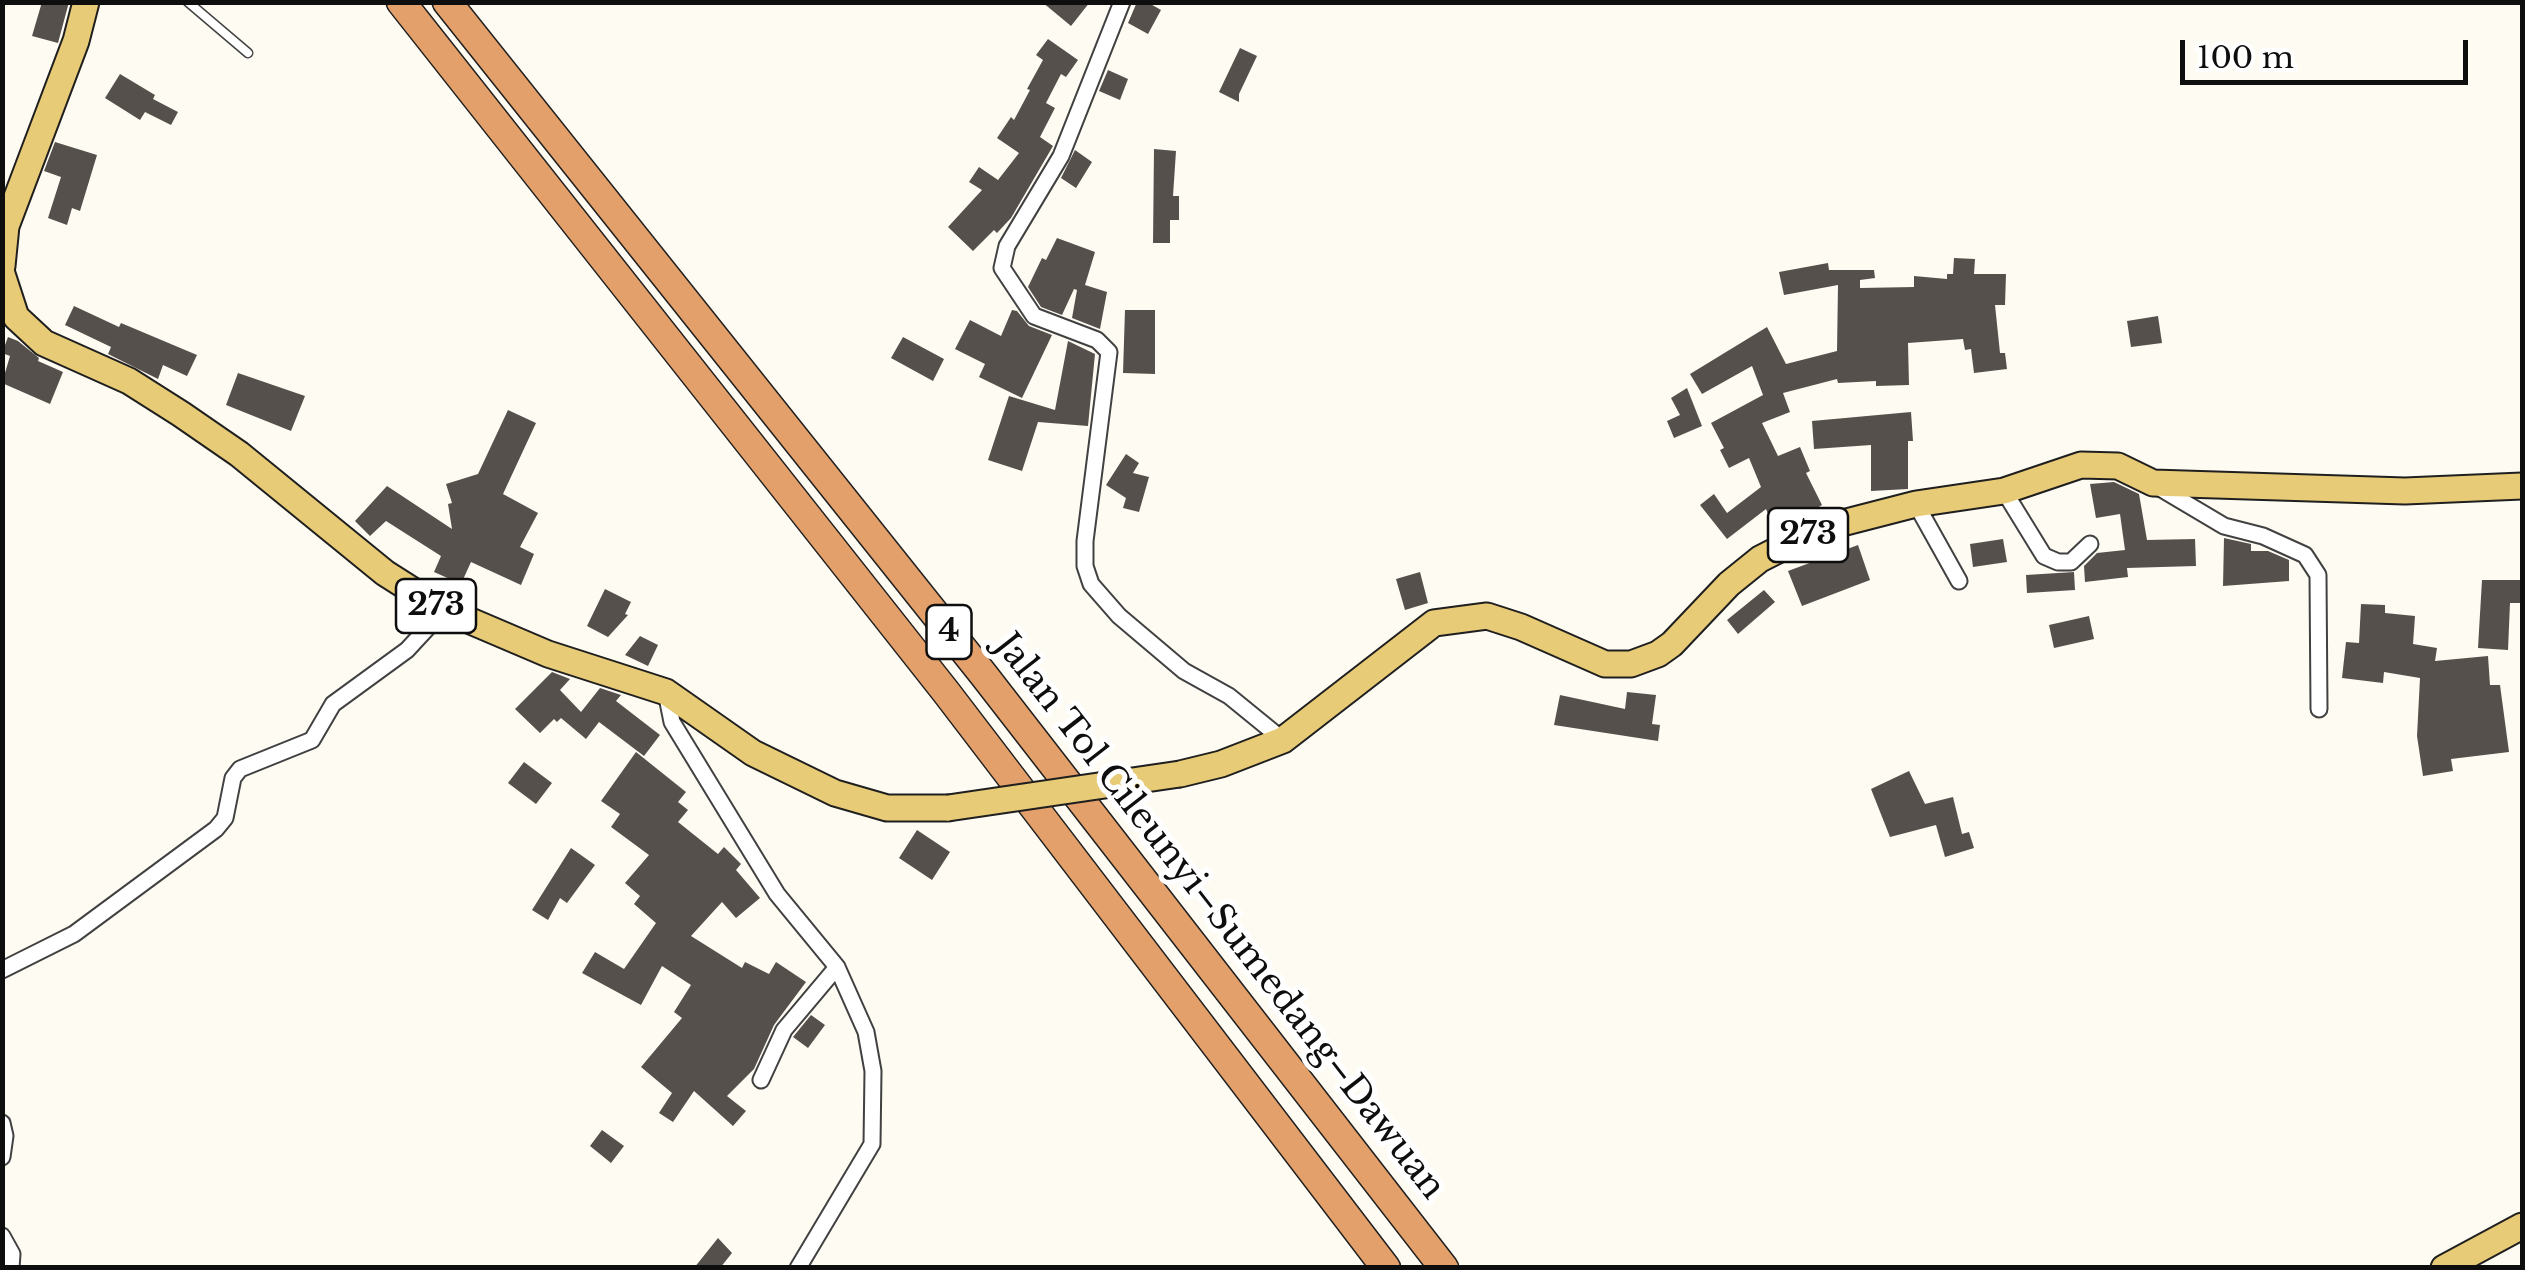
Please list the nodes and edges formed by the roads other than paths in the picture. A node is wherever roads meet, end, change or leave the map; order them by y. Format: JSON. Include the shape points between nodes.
{"nodes":[{"id":1,"x":86,"y":2,"type":"edge"},
{"id":2,"x":188,"y":2,"type":"edge"},
{"id":3,"x":401,"y":2,"type":"edge"},
{"id":4,"x":448,"y":2,"type":"edge"},
{"id":5,"x":1122,"y":2,"type":"edge"},
{"id":6,"x":248,"y":54,"type":"dead end"},
{"id":7,"x":2,"y":266,"type":"edge"},
{"id":8,"x":2,"y":274,"type":"edge"},
{"id":9,"x":2152,"y":483,"type":"junction"},
{"id":10,"x":2522,"y":486,"type":"edge"},
{"id":11,"x":2004,"y":491,"type":"junction"},
{"id":12,"x":1916,"y":504,"type":"junction"},
{"id":13,"x":2090,"y":544,"type":"dead end"},
{"id":14,"x":1959,"y":581,"type":"dead end"},
{"id":15,"x":444,"y":610,"type":"junction"},
{"id":16,"x":666,"y":692,"type":"junction"},
{"id":17,"x":2319,"y":709,"type":"dead end"},
{"id":18,"x":1282,"y":740,"type":"junction"},
{"id":19,"x":837,"y":967,"type":"junction"},
{"id":20,"x":2,"y":970,"type":"edge"},
{"id":21,"x":761,"y":1080,"type":"dead end"},
{"id":22,"x":2,"y":1123,"type":"edge"},
{"id":23,"x":2,"y":1157,"type":"edge"},
{"id":24,"x":2522,"y":1226,"type":"edge"},
{"id":25,"x":2,"y":1236,"type":"edge"},
{"id":26,"x":11,"y":1268,"type":"edge"},
{"id":27,"x":798,"y":1268,"type":"edge"},
{"id":28,"x":1386,"y":1268,"type":"edge"},
{"id":29,"x":1444,"y":1268,"type":"edge"},
{"id":30,"x":2444,"y":1268,"type":"edge"}],
"edges":[{"from":1,"to":7,"type":"main road","via":[[6,226]]},
{"from":2,"to":6,"type":"lane"},
{"from":3,"to":28,"type":"highway","number":"4","via":[[934,676]]},
{"from":4,"to":29,"type":"highway","name":"Jalan Tol Cileunyi–Sumedang–Dawuan","number":"4"},
{"from":5,"to":18,"type":"street","via":[[1060,156],[1006,246],[1002,268],[1034,316],[1097,340],[1108,352],[1085,541],[1091,584],[1118,616],[1184,670]]},
{"from":8,"to":15,"type":"main road","number":"273","via":[[16,317],[44,344],[129,381],[180,414],[385,573]]},
{"from":9,"to":10,"type":"main road","number":"273","via":[[2405,491]]},
{"from":9,"to":11,"type":"main road","number":"273","via":[[2118,466],[2081,465]]},
{"from":9,"to":17,"type":"street","via":[[2224,526],[2305,555],[2318,575]]},
{"from":11,"to":12,"type":"main road","number":"273"},
{"from":11,"to":13,"type":"street","via":[[2044,556],[2071,562]]},
{"from":12,"to":14,"type":"street"},
{"from":12,"to":18,"type":"main road","number":"273","via":[[1818,529],[1760,559],[1672,644],[1631,664],[1605,664],[1487,616],[1434,623]]},
{"from":15,"to":16,"type":"main road","number":"273","via":[[548,654]]},
{"from":15,"to":20,"type":"street","via":[[407,650],[338,699],[312,740],[240,769],[216,829],[74,934]]},
{"from":16,"to":18,"type":"main road","number":"273","bridge":true,"via":[[752,753],[836,793],[888,808],[948,808],[1180,774]]},
{"from":16,"to":19,"type":"street","via":[[672,722],[768,879]]},
{"from":19,"to":21,"type":"street","via":[[784,1030]]},
{"from":19,"to":27,"type":"street","via":[[866,1032],[872,1144]]},
{"from":22,"to":23,"type":"street"},
{"from":24,"to":30,"type":"main road"},
{"from":25,"to":26,"type":"street"}]}
